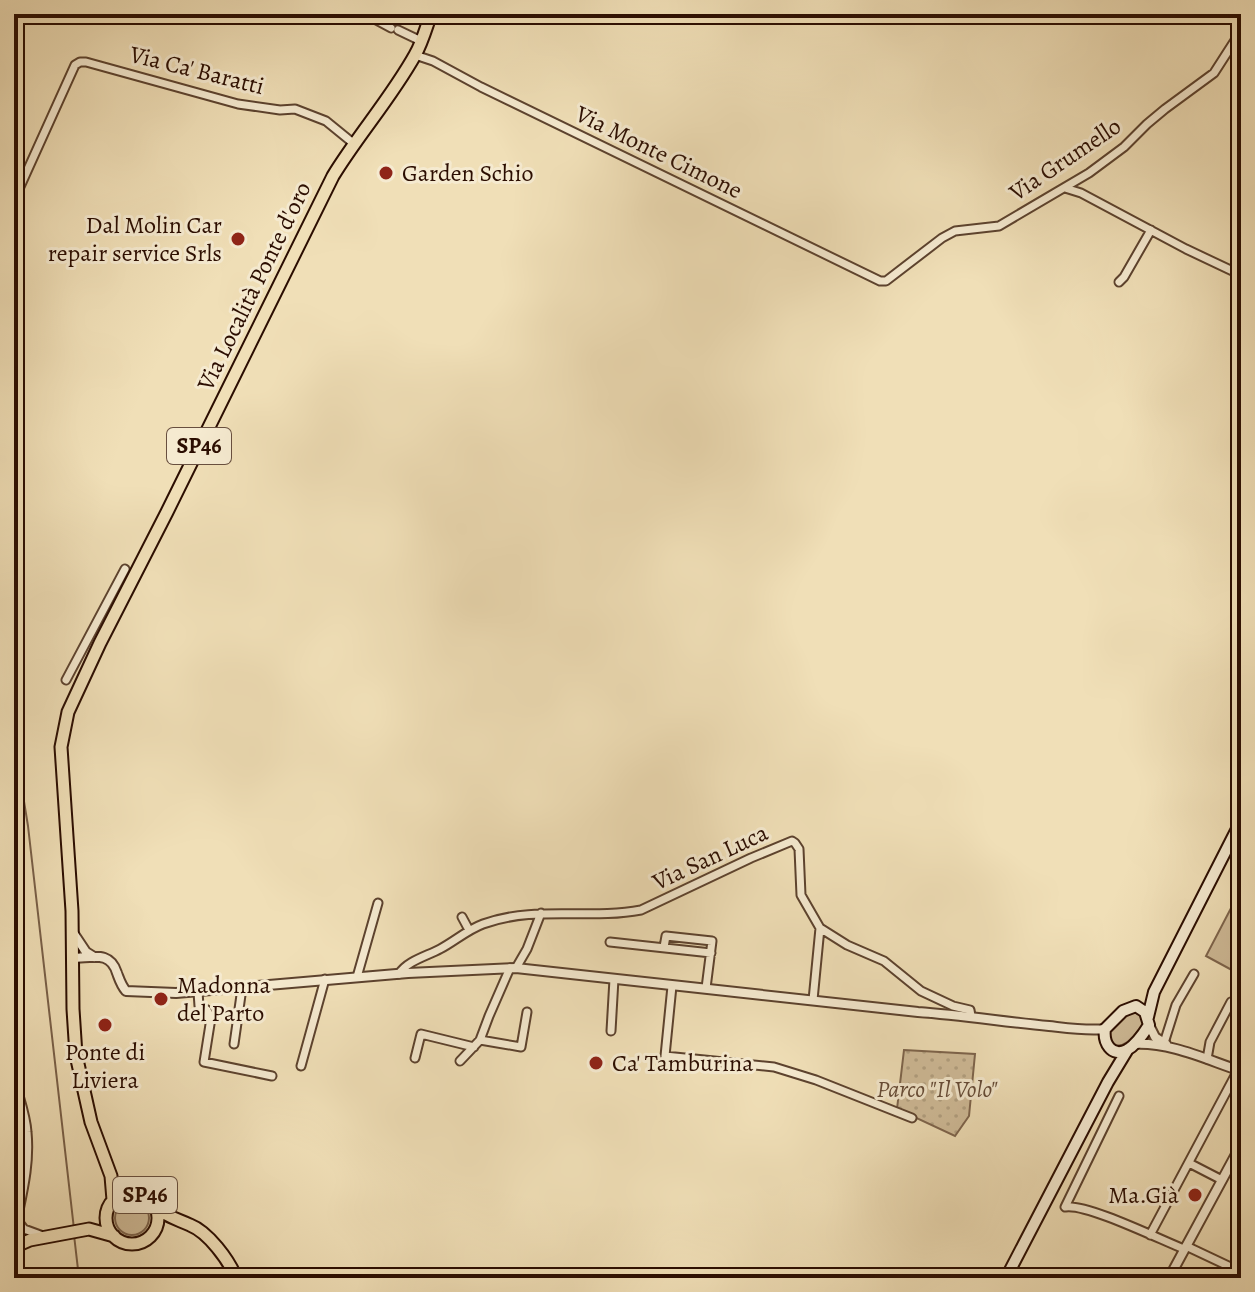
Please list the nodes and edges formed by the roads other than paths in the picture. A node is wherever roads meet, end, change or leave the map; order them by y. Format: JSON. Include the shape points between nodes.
{"nodes":[{"id":1,"x":365,"y":14,"type":"edge"},
{"id":2,"x":431,"y":14,"type":"edge"},
{"id":3,"x":1241,"y":31,"type":"edge"},
{"id":4,"x":421,"y":41,"type":"junction"},
{"id":5,"x":415,"y":55,"type":"junction"},
{"id":6,"x":353,"y":143,"type":"junction"},
{"id":7,"x":1065,"y":188,"type":"junction"},
{"id":8,"x":14,"y":200,"type":"edge"},
{"id":9,"x":1151,"y":230,"type":"junction"},
{"id":10,"x":1241,"y":275,"type":"edge"},
{"id":11,"x":886,"y":281,"type":"joint"},
{"id":12,"x":1119,"y":282,"type":"dead end"},
{"id":13,"x":125,"y":569,"type":"dead end"},
{"id":14,"x":66,"y":680,"type":"dead end"},
{"id":15,"x":1241,"y":821,"type":"edge"},
{"id":16,"x":378,"y":903,"type":"dead end"},
{"id":17,"x":541,"y":913,"type":"junction"},
{"id":18,"x":462,"y":917,"type":"dead end"},
{"id":19,"x":820,"y":928,"type":"junction"},
{"id":20,"x":469,"y":930,"type":"junction"},
{"id":21,"x":72,"y":931,"type":"junction"},
{"id":22,"x":610,"y":942,"type":"dead end"},
{"id":23,"x":94,"y":957,"type":"junction"},
{"id":24,"x":72,"y":958,"type":"junction"},
{"id":25,"x":513,"y":968,"type":"junction"},
{"id":26,"x":399,"y":974,"type":"junction"},
{"id":27,"x":1194,"y":974,"type":"dead end"},
{"id":28,"x":357,"y":977,"type":"junction"},
{"id":29,"x":325,"y":979,"type":"junction"},
{"id":30,"x":614,"y":979,"type":"junction"},
{"id":31,"x":672,"y":986,"type":"junction"},
{"id":32,"x":242,"y":988,"type":"junction"},
{"id":33,"x":706,"y":988,"type":"junction"},
{"id":34,"x":198,"y":992,"type":"junction"},
{"id":35,"x":1154,"y":992,"type":"junction"},
{"id":36,"x":813,"y":1000,"type":"junction"},
{"id":37,"x":1231,"y":1002,"type":"dead end"},
{"id":38,"x":1136,"y":1006,"type":"junction"},
{"id":39,"x":527,"y":1012,"type":"dead end"},
{"id":40,"x":971,"y":1016,"type":"junction"},
{"id":41,"x":1148,"y":1021,"type":"junction"},
{"id":42,"x":1077,"y":1029,"type":"junction"},
{"id":43,"x":1105,"y":1029,"type":"junction"},
{"id":44,"x":611,"y":1031,"type":"dead end"},
{"id":45,"x":1164,"y":1043,"type":"junction"},
{"id":46,"x":234,"y":1044,"type":"dead end"},
{"id":47,"x":477,"y":1044,"type":"junction"},
{"id":48,"x":1107,"y":1046,"type":"junction"},
{"id":49,"x":1131,"y":1047,"type":"junction"},
{"id":50,"x":1174,"y":1049,"type":"junction"},
{"id":51,"x":415,"y":1058,"type":"dead end"},
{"id":52,"x":1207,"y":1059,"type":"junction"},
{"id":53,"x":460,"y":1061,"type":"dead end"},
{"id":54,"x":301,"y":1066,"type":"dead end"},
{"id":55,"x":1240,"y":1070,"type":"edge"},
{"id":56,"x":272,"y":1076,"type":"dead end"},
{"id":57,"x":14,"y":1077,"type":"edge"},
{"id":58,"x":1108,"y":1082,"type":"junction"},
{"id":59,"x":1119,"y":1096,"type":"dead end"},
{"id":60,"x":912,"y":1118,"type":"dead end"},
{"id":61,"x":1241,"y":1145,"type":"edge"},
{"id":62,"x":28,"y":1153,"type":"junction"},
{"id":63,"x":1189,"y":1163,"type":"junction"},
{"id":64,"x":15,"y":1174,"type":"edge"},
{"id":65,"x":27,"y":1176,"type":"junction"},
{"id":66,"x":111,"y":1176,"type":"junction"},
{"id":67,"x":1222,"y":1180,"type":"junction"},
{"id":68,"x":130,"y":1192,"type":"junction"},
{"id":69,"x":110,"y":1205,"type":"junction"},
{"id":70,"x":155,"y":1207,"type":"junction"},
{"id":71,"x":180,"y":1222,"type":"junction"},
{"id":72,"x":15,"y":1223,"type":"edge"},
{"id":73,"x":89,"y":1229,"type":"junction"},
{"id":74,"x":154,"y":1231,"type":"junction"},
{"id":75,"x":1150,"y":1235,"type":"junction"},
{"id":76,"x":114,"y":1236,"type":"junction"},
{"id":77,"x":36,"y":1237,"type":"junction"},
{"id":78,"x":14,"y":1238,"type":"edge"},
{"id":79,"x":14,"y":1247,"type":"edge"},
{"id":80,"x":1185,"y":1248,"type":"junction"},
{"id":81,"x":1241,"y":1272,"type":"edge"},
{"id":82,"x":236,"y":1278,"type":"edge"},
{"id":83,"x":1006,"y":1278,"type":"edge"},
{"id":84,"x":1169,"y":1278,"type":"edge"}],
"edges":[{"from":1,"to":4,"type":"street"},
{"from":2,"to":4,"type":"main road","name":"Via Località Ponte d'oro","number":"SP46"},
{"from":3,"to":7,"type":"street","name":"Via Grumello","via":[[1214,73],[1117,153]]},
{"from":4,"to":5,"type":"main road","name":"Via Località Ponte d'oro","number":"SP46"},
{"from":5,"to":6,"type":"main road","name":"Via Località Ponte d'oro","number":"SP46"},
{"from":5,"to":11,"type":"street","name":"Via Monte Cimone"},
{"from":6,"to":8,"type":"street","name":"Via Ca' Baratti","via":[[326,121],[295,109],[238,104],[80,62]]},
{"from":6,"to":21,"type":"main road","name":"Via Località Ponte d'oro","number":"SP46","via":[[68,712],[61,747]]},
{"from":7,"to":9,"type":"street"},
{"from":7,"to":11,"type":"street","name":"Via Grumello","via":[[999,226],[955,231]]},
{"from":9,"to":10,"type":"street"},
{"from":9,"to":12,"type":"street"},
{"from":13,"to":14,"type":"street"},
{"from":15,"to":35,"type":"main road"},
{"from":16,"to":28,"type":"street"},
{"from":17,"to":19,"type":"street","name":"Via San Luca","via":[[641,910],[792,841],[799,849],[801,895]]},
{"from":17,"to":20,"type":"street","name":"Via San Luca"},
{"from":17,"to":25,"type":"street"},
{"from":18,"to":20,"type":"street"},
{"from":19,"to":36,"type":"street"},
{"from":19,"to":40,"type":"street","via":[[884,961],[921,991],[970,1010]]},
{"from":20,"to":26,"type":"street","name":"Via San Luca"},
{"from":21,"to":23,"type":"street"},
{"from":21,"to":24,"type":"main road","name":"Via Località Ponte d'oro"},
{"from":22,"to":33,"type":"street","via":[[711,953]]},
{"from":23,"to":24,"type":"street"},
{"from":23,"to":34,"type":"street","via":[[110,959],[126,991]]},
{"from":24,"to":66,"type":"main road","number":"SP46","via":[[76,1055],[91,1122]]},
{"from":25,"to":26,"type":"street"},
{"from":25,"to":30,"type":"street"},
{"from":25,"to":47,"type":"street"},
{"from":26,"to":28,"type":"street"},
{"from":27,"to":45,"type":"street","via":[[1176,1005]]},
{"from":28,"to":29,"type":"street"},
{"from":29,"to":32,"type":"street"},
{"from":29,"to":54,"type":"street"},
{"from":30,"to":31,"type":"street"},
{"from":30,"to":44,"type":"street"},
{"from":31,"to":33,"type":"street"},
{"from":31,"to":60,"type":"street","via":[[665,1056],[774,1067]]},
{"from":32,"to":34,"type":"street"},
{"from":32,"to":46,"type":"street"},
{"from":33,"to":36,"type":"street"},
{"from":34,"to":56,"type":"street","via":[[199,1006],[211,1018],[204,1062]]},
{"from":35,"to":38,"type":"main road"},
{"from":35,"to":41,"type":"main road"},
{"from":36,"to":40,"type":"street"},
{"from":37,"to":52,"type":"street"},
{"from":38,"to":41,"type":"main road"},
{"from":38,"to":43,"type":"main road"},
{"from":39,"to":47,"type":"street","via":[[521,1047]]},
{"from":40,"to":42,"type":"street"},
{"from":41,"to":45,"type":"street"},
{"from":41,"to":49,"type":"main road"},
{"from":42,"to":43,"type":"street"},
{"from":42,"to":48,"type":"street"},
{"from":43,"to":48,"type":"main road"},
{"from":45,"to":50,"type":"street"},
{"from":47,"to":51,"type":"street","via":[[421,1034]]},
{"from":47,"to":53,"type":"street"},
{"from":48,"to":49,"type":"main road","via":[[1115,1052]]},
{"from":48,"to":58,"type":"main road"},
{"from":49,"to":50,"type":"street"},
{"from":49,"to":58,"type":"main road"},
{"from":50,"to":52,"type":"street"},
{"from":52,"to":55,"type":"street"},
{"from":55,"to":63,"type":"street"},
{"from":57,"to":62,"type":"street"},
{"from":58,"to":83,"type":"main road"},
{"from":59,"to":75,"type":"street","via":[[1065,1207],[1079,1207]]},
{"from":61,"to":67,"type":"street"},
{"from":62,"to":64,"type":"street"},
{"from":62,"to":65,"type":"street"},
{"from":63,"to":67,"type":"street"},
{"from":63,"to":75,"type":"street"},
{"from":64,"to":65,"type":"street"},
{"from":65,"to":72,"type":"street"},
{"from":66,"to":68,"type":"main road"},
{"from":66,"to":69,"type":"main road","number":"SP46"},
{"from":67,"to":80,"type":"street"},
{"from":68,"to":69,"type":"main road","number":"SP46"},
{"from":68,"to":70,"type":"main road","number":"SP46","via":[[145,1195]]},
{"from":69,"to":73,"type":"main road","number":"SP46"},
{"from":69,"to":76,"type":"main road","number":"SP46","via":[[106,1221]]},
{"from":70,"to":71,"type":"main road"},
{"from":70,"to":74,"type":"main road","number":"SP46"},
{"from":71,"to":74,"type":"main road"},
{"from":71,"to":82,"type":"main road","via":[[201,1231]]},
{"from":72,"to":77,"type":"street"},
{"from":73,"to":76,"type":"main road","number":"SP46"},
{"from":73,"to":77,"type":"main road","number":"SP46"},
{"from":74,"to":76,"type":"main road","number":"SP46","via":[[132,1244]]},
{"from":75,"to":80,"type":"street"},
{"from":77,"to":78,"type":"main road","number":"SP46"},
{"from":77,"to":79,"type":"main road","number":"SP46"},
{"from":80,"to":81,"type":"street"},
{"from":80,"to":84,"type":"street"}]}
